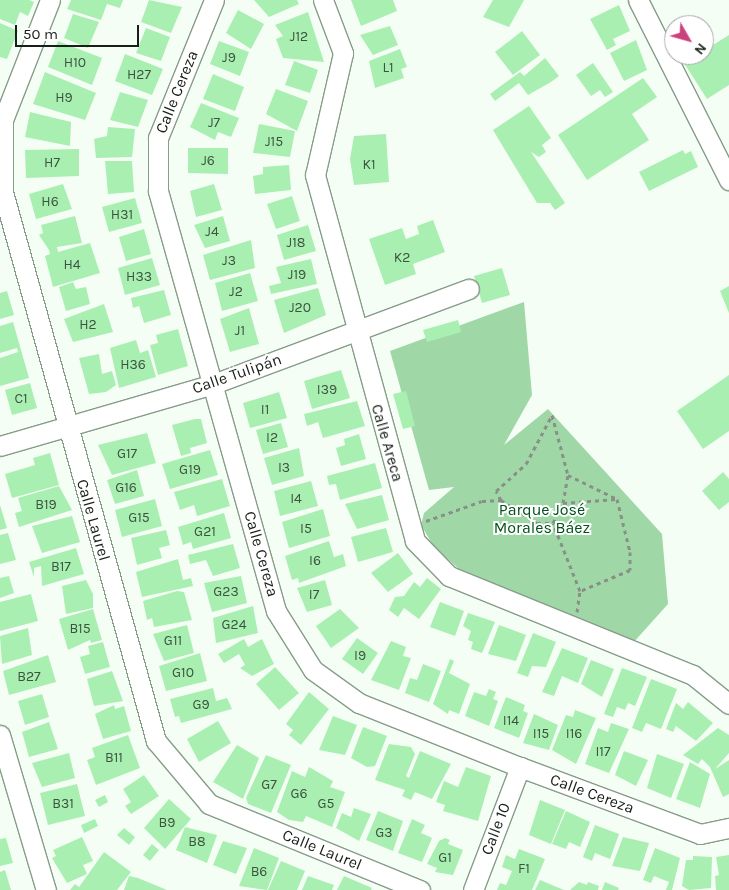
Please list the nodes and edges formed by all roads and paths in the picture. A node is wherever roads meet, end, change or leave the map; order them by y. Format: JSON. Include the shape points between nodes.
{"nodes":[{"id":1,"x":50,"y":0,"type":"edge"},
{"id":2,"x":214,"y":0,"type":"edge"},
{"id":3,"x":323,"y":0,"type":"edge"},
{"id":4,"x":638,"y":0,"type":"edge"},
{"id":5,"x":729,"y":180,"type":"edge"},
{"id":6,"x":469,"y":289,"type":"dead end"},
{"id":7,"x":356,"y":331,"type":"junction"},
{"id":8,"x":213,"y":384,"type":"junction"},
{"id":9,"x":67,"y":426,"type":"junction"},
{"id":10,"x":0,"y":446,"type":"edge"},
{"id":11,"x":568,"y":475,"type":"junction"},
{"id":12,"x":617,"y":499,"type":"junction"},
{"id":13,"x":501,"y":500,"type":"junction"},
{"id":14,"x":563,"y":503,"type":"junction"},
{"id":15,"x":552,"y":523,"type":"junction"},
{"id":16,"x":411,"y":526,"type":"junction"},
{"id":17,"x":729,"y":704,"type":"edge"},
{"id":18,"x":0,"y":736,"type":"edge"},
{"id":19,"x":520,"y":767,"type":"junction"},
{"id":20,"x":729,"y":828,"type":"edge"},
{"id":21,"x":46,"y":890,"type":"edge"},
{"id":22,"x":420,"y":890,"type":"edge"},
{"id":23,"x":473,"y":890,"type":"edge"}],
"edges":[{"from":1,"to":9,"type":"street","name":"Calle Laurel","via":[[3,120],[3,192]]},
{"from":2,"to":8,"type":"street","name":"Calle Cereza","via":[[158,138],[158,191]]},
{"from":3,"to":7,"type":"street","name":"Calle Areca","via":[[343,53],[315,175]]},
{"from":4,"to":5,"type":"street"},
{"from":6,"to":7,"type":"street","name":"Calle Tulipán"},
{"from":7,"to":8,"type":"street","name":"Calle Tulipán"},
{"from":7,"to":16,"type":"street","name":"Calle Areca"},
{"from":8,"to":9,"type":"street","name":"Calle Tulipán"},
{"from":8,"to":19,"type":"street","name":"Calle Cereza","via":[[276,610],[313,670],[359,704]]},
{"from":9,"to":10,"type":"street","name":"Calle Tulipán"},
{"from":9,"to":22,"type":"street","name":"Calle Laurel","via":[[156,741],[209,804]]},
{"from":11,"to":12,"type":"path"},
{"from":11,"to":13,"type":"path","via":[[552,415],[526,464],[496,491]]},
{"from":11,"to":14,"type":"path"},
{"from":12,"to":14,"type":"path"},
{"from":12,"to":15,"type":"path","via":[[630,570],[580,591]]},
{"from":13,"to":15,"type":"path","via":[[537,524]]},
{"from":13,"to":16,"type":"path","via":[[482,501]]},
{"from":14,"to":15,"type":"path"},
{"from":16,"to":17,"type":"street","name":"Calle Areca","via":[[415,540],[449,576],[693,675]]},
{"from":18,"to":21,"type":"street"},
{"from":19,"to":20,"type":"street","name":"Calle Cereza","via":[[700,834]]},
{"from":19,"to":23,"type":"street","name":"Calle 10"}]}
